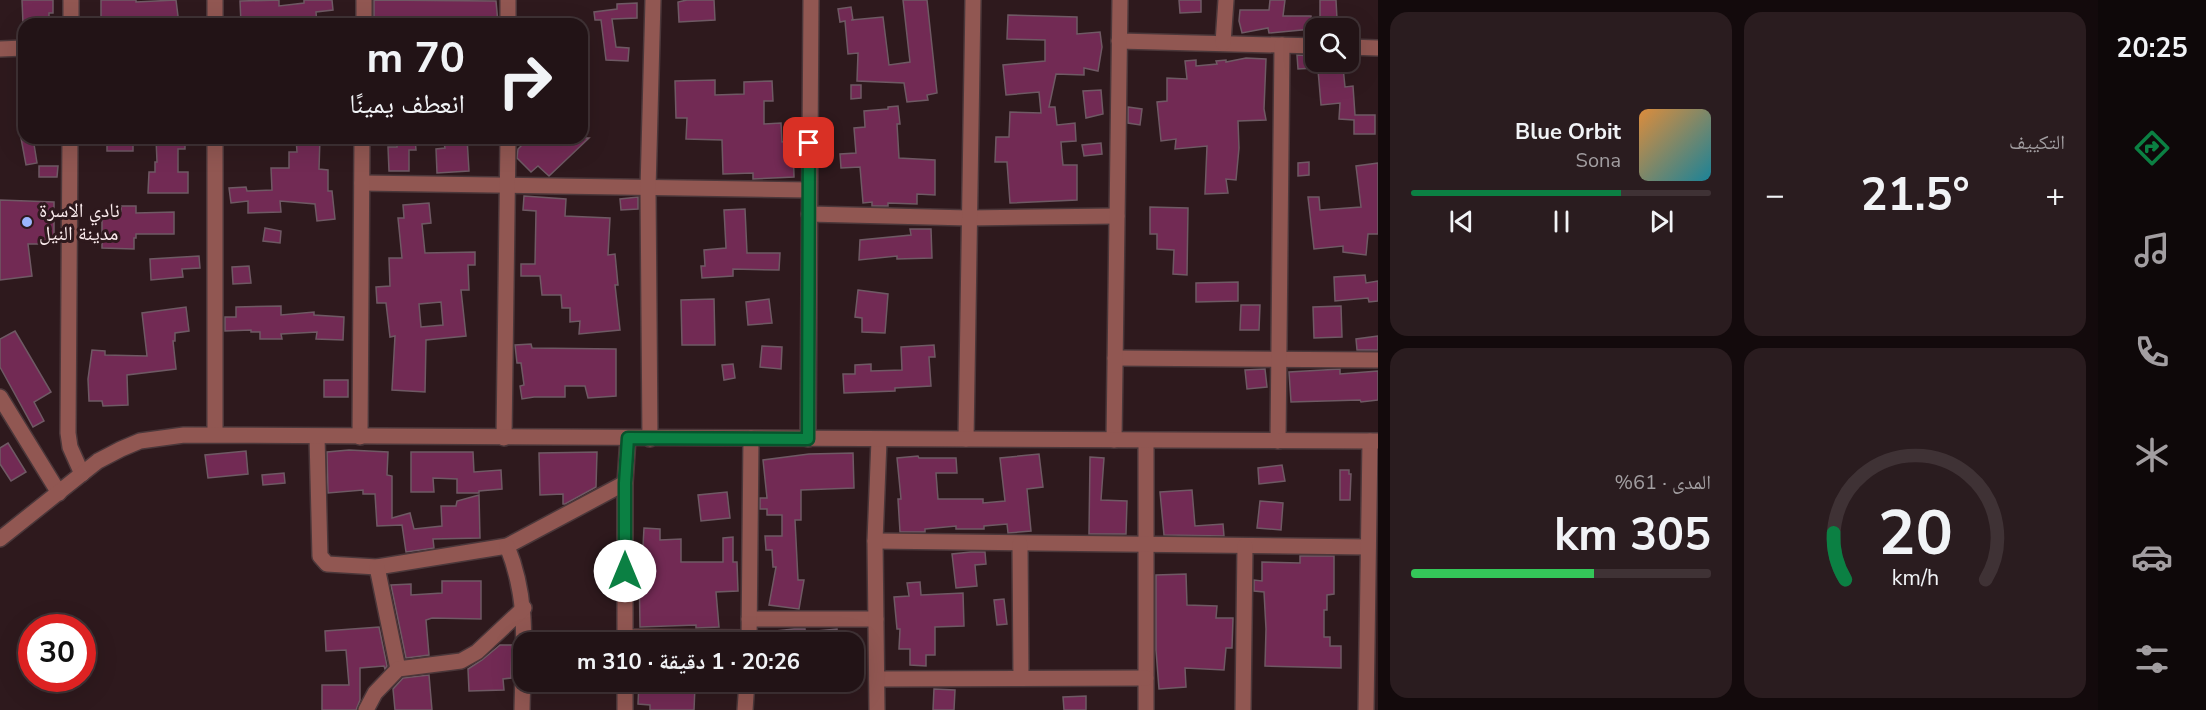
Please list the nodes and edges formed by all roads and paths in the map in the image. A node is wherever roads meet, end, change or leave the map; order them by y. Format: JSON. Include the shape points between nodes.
{"nodes":[{"id":1,"x":71,"y":0,"type":"edge"},
{"id":2,"x":215,"y":0,"type":"edge"},
{"id":3,"x":364,"y":0,"type":"edge"},
{"id":4,"x":508,"y":0,"type":"edge"},
{"id":5,"x":653,"y":0,"type":"edge"},
{"id":6,"x":811,"y":0,"type":"edge"},
{"id":7,"x":973,"y":0,"type":"edge"},
{"id":8,"x":1120,"y":0,"type":"edge"},
{"id":9,"x":1226,"y":0,"type":"edge"},
{"id":10,"x":71,"y":18,"type":"edge"},
{"id":11,"x":215,"y":18,"type":"edge"},
{"id":12,"x":364,"y":18,"type":"edge"},
{"id":13,"x":508,"y":18,"type":"edge"},
{"id":14,"x":1119,"y":41,"type":"junction"},
{"id":15,"x":1223,"y":43,"type":"junction"},
{"id":16,"x":1282,"y":45,"type":"junction"},
{"id":17,"x":1305,"y":46,"type":"edge"},
{"id":18,"x":1359,"y":47,"type":"edge"},
{"id":19,"x":18,"y":48,"type":"edge"},
{"id":20,"x":1378,"y":48,"type":"edge"},
{"id":21,"x":0,"y":49,"type":"edge"},
{"id":22,"x":70,"y":144,"type":"edge"},
{"id":23,"x":215,"y":144,"type":"edge"},
{"id":24,"x":362,"y":144,"type":"edge"},
{"id":25,"x":508,"y":144,"type":"edge"},
{"id":26,"x":362,"y":183,"type":"junction"},
{"id":27,"x":508,"y":185,"type":"junction"},
{"id":28,"x":648,"y":189,"type":"junction"},
{"id":29,"x":808,"y":190,"type":"junction"},
{"id":30,"x":809,"y":214,"type":"junction"},
{"id":31,"x":1117,"y":216,"type":"junction"},
{"id":32,"x":969,"y":218,"type":"junction"},
{"id":33,"x":1115,"y":358,"type":"junction"},
{"id":34,"x":1279,"y":360,"type":"junction"},
{"id":35,"x":1378,"y":360,"type":"edge"},
{"id":36,"x":0,"y":397,"type":"edge"},
{"id":37,"x":215,"y":434,"type":"junction"},
{"id":38,"x":316,"y":437,"type":"junction"},
{"id":39,"x":360,"y":437,"type":"junction"},
{"id":40,"x":504,"y":438,"type":"junction"},
{"id":41,"x":628,"y":438,"type":"junction"},
{"id":42,"x":650,"y":438,"type":"junction"},
{"id":43,"x":751,"y":438,"type":"junction"},
{"id":44,"x":808,"y":439,"type":"junction"},
{"id":45,"x":966,"y":439,"type":"junction"},
{"id":46,"x":879,"y":440,"type":"junction"},
{"id":47,"x":1114,"y":440,"type":"junction"},
{"id":48,"x":1146,"y":441,"type":"junction"},
{"id":49,"x":1278,"y":441,"type":"junction"},
{"id":50,"x":1374,"y":441,"type":"edge"},
{"id":51,"x":82,"y":474,"type":"junction"},
{"id":52,"x":625,"y":483,"type":"junction"},
{"id":53,"x":59,"y":493,"type":"junction"},
{"id":54,"x":0,"y":539,"type":"edge"},
{"id":55,"x":875,"y":541,"type":"junction"},
{"id":56,"x":1020,"y":544,"type":"junction"},
{"id":57,"x":1146,"y":545,"type":"junction"},
{"id":58,"x":507,"y":546,"type":"junction"},
{"id":59,"x":1245,"y":546,"type":"junction"},
{"id":60,"x":1368,"y":547,"type":"junction"},
{"id":61,"x":377,"y":567,"type":"junction"},
{"id":62,"x":524,"y":608,"type":"junction"},
{"id":63,"x":749,"y":619,"type":"junction"},
{"id":64,"x":876,"y":619,"type":"junction"},
{"id":65,"x":626,"y":632,"type":"edge"},
{"id":66,"x":749,"y":632,"type":"edge"},
{"id":67,"x":1373,"y":664,"type":"edge"},
{"id":68,"x":398,"y":669,"type":"junction"},
{"id":69,"x":1021,"y":678,"type":"junction"},
{"id":70,"x":1146,"y":678,"type":"junction"},
{"id":71,"x":877,"y":679,"type":"junction"},
{"id":72,"x":625,"y":692,"type":"edge"},
{"id":73,"x":746,"y":692,"type":"edge"},
{"id":74,"x":366,"y":710,"type":"edge"},
{"id":75,"x":522,"y":710,"type":"edge"},
{"id":76,"x":625,"y":710,"type":"edge"},
{"id":77,"x":745,"y":710,"type":"edge"},
{"id":78,"x":877,"y":710,"type":"edge"},
{"id":79,"x":1146,"y":710,"type":"edge"},
{"id":80,"x":1243,"y":710,"type":"edge"},
{"id":81,"x":1366,"y":710,"type":"edge"}],
"edges":[{"from":1,"to":10,"type":"street"},
{"from":2,"to":11,"type":"street"},
{"from":3,"to":12,"type":"street"},
{"from":4,"to":13,"type":"street"},
{"from":5,"to":28,"type":"street"},
{"from":6,"to":29,"type":"street"},
{"from":7,"to":32,"type":"street"},
{"from":8,"to":14,"type":"street"},
{"from":9,"to":15,"type":"street"},
{"from":14,"to":15,"type":"street"},
{"from":14,"to":31,"type":"street"},
{"from":15,"to":16,"type":"street"},
{"from":16,"to":17,"type":"street"},
{"from":16,"to":34,"type":"street"},
{"from":18,"to":20,"type":"street"},
{"from":19,"to":21,"type":"street"},
{"from":22,"to":51,"type":"street","via":[[68,433]]},
{"from":23,"to":37,"type":"street"},
{"from":24,"to":26,"type":"street"},
{"from":25,"to":27,"type":"street"},
{"from":26,"to":27,"type":"street"},
{"from":26,"to":39,"type":"street"},
{"from":27,"to":28,"type":"street"},
{"from":27,"to":40,"type":"street"},
{"from":28,"to":29,"type":"street"},
{"from":28,"to":42,"type":"street"},
{"from":29,"to":30,"type":"street"},
{"from":30,"to":32,"type":"street"},
{"from":30,"to":44,"type":"street"},
{"from":31,"to":32,"type":"street"},
{"from":31,"to":33,"type":"street"},
{"from":32,"to":45,"type":"street"},
{"from":33,"to":34,"type":"street"},
{"from":33,"to":47,"type":"street"},
{"from":34,"to":35,"type":"street"},
{"from":34,"to":49,"type":"street"},
{"from":36,"to":53,"type":"street"},
{"from":37,"to":38,"type":"street"},
{"from":37,"to":51,"type":"street","via":[[140,441],[98,461]]},
{"from":38,"to":39,"type":"street"},
{"from":38,"to":61,"type":"street","via":[[320,556],[327,564]]},
{"from":39,"to":40,"type":"street"},
{"from":40,"to":41,"type":"street"},
{"from":41,"to":42,"type":"street"},
{"from":41,"to":52,"type":"street"},
{"from":42,"to":43,"type":"street"},
{"from":43,"to":44,"type":"street"},
{"from":43,"to":63,"type":"street"},
{"from":44,"to":46,"type":"street"},
{"from":45,"to":46,"type":"street"},
{"from":45,"to":47,"type":"street"},
{"from":46,"to":55,"type":"street"},
{"from":47,"to":48,"type":"street"},
{"from":48,"to":49,"type":"street"},
{"from":48,"to":57,"type":"street"},
{"from":49,"to":50,"type":"street"},
{"from":50,"to":60,"type":"street"},
{"from":51,"to":53,"type":"street"},
{"from":52,"to":58,"type":"street"},
{"from":52,"to":65,"type":"street"},
{"from":53,"to":54,"type":"street"},
{"from":55,"to":56,"type":"street"},
{"from":55,"to":64,"type":"street"},
{"from":56,"to":57,"type":"street"},
{"from":56,"to":69,"type":"street"},
{"from":57,"to":59,"type":"street"},
{"from":57,"to":70,"type":"street"},
{"from":58,"to":61,"type":"street"},
{"from":58,"to":62,"type":"street","via":[[517,570]]},
{"from":59,"to":60,"type":"street"},
{"from":59,"to":80,"type":"street"},
{"from":60,"to":67,"type":"street"},
{"from":61,"to":68,"type":"street"},
{"from":62,"to":68,"type":"street","via":[[461,662]]},
{"from":62,"to":75,"type":"street"},
{"from":63,"to":64,"type":"street"},
{"from":63,"to":66,"type":"street"},
{"from":64,"to":71,"type":"street"},
{"from":67,"to":81,"type":"street"},
{"from":68,"to":74,"type":"street","via":[[379,688]]},
{"from":69,"to":70,"type":"street"},
{"from":69,"to":71,"type":"street"},
{"from":70,"to":79,"type":"street"},
{"from":71,"to":78,"type":"street"},
{"from":72,"to":76,"type":"street"},
{"from":73,"to":77,"type":"street"}]}
